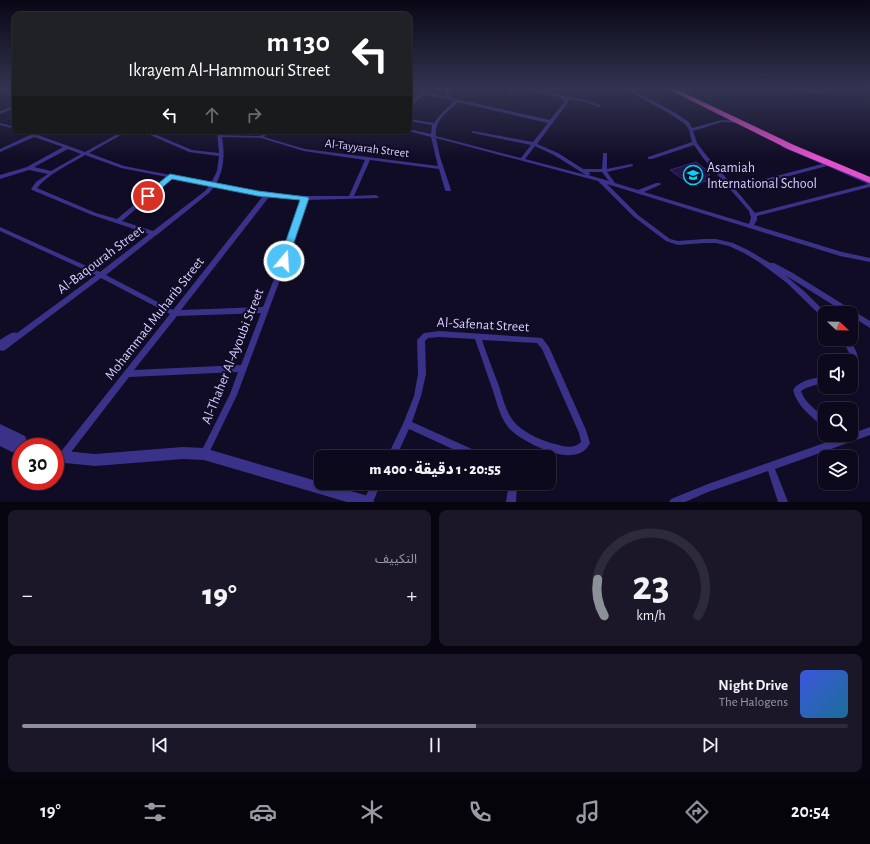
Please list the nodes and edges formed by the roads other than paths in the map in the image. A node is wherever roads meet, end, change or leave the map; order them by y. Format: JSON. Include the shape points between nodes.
{"nodes":[{"id":1,"x":445,"y":112,"type":"edge"},
{"id":2,"x":510,"y":112,"type":"edge"},
{"id":3,"x":558,"y":112,"type":"edge"},
{"id":4,"x":672,"y":112,"type":"edge"},
{"id":5,"x":713,"y":112,"type":"edge"},
{"id":6,"x":729,"y":112,"type":"edge"},
{"id":7,"x":723,"y":118,"type":"junction"},
{"id":8,"x":412,"y":120,"type":"edge"},
{"id":9,"x":551,"y":122,"type":"junction"},
{"id":10,"x":0,"y":124,"type":"edge"},
{"id":11,"x":434,"y":124,"type":"junction"},
{"id":12,"x":12,"y":127,"type":"edge"},
{"id":13,"x":690,"y":128,"type":"junction"},
{"id":14,"x":412,"y":131,"type":"edge"},
{"id":15,"x":473,"y":132,"type":"dead end"},
{"id":16,"x":121,"y":134,"type":"edge"},
{"id":17,"x":150,"y":134,"type":"edge"},
{"id":18,"x":220,"y":134,"type":"edge"},
{"id":19,"x":264,"y":134,"type":"edge"},
{"id":20,"x":35,"y":135,"type":"joint"},
{"id":21,"x":433,"y":136,"type":"junction"},
{"id":22,"x":261,"y":137,"type":"junction"},
{"id":23,"x":778,"y":142,"type":"junction"},
{"id":24,"x":695,"y":143,"type":"junction"},
{"id":25,"x":534,"y":144,"type":"junction"},
{"id":26,"x":67,"y":147,"type":"junction"},
{"id":27,"x":0,"y":151,"type":"edge"},
{"id":28,"x":85,"y":154,"type":"junction"},
{"id":29,"x":605,"y":154,"type":"dead end"},
{"id":30,"x":222,"y":155,"type":"junction"},
{"id":31,"x":368,"y":158,"type":"junction"},
{"id":32,"x":650,"y":158,"type":"dead end"},
{"id":33,"x":522,"y":160,"type":"junction"},
{"id":34,"x":631,"y":165,"type":"dead end"},
{"id":35,"x":825,"y":165,"type":"junction"},
{"id":36,"x":29,"y":168,"type":"junction"},
{"id":37,"x":440,"y":168,"type":"junction"},
{"id":38,"x":581,"y":170,"type":"junction"},
{"id":39,"x":604,"y":171,"type":"junction"},
{"id":40,"x":52,"y":173,"type":"junction"},
{"id":41,"x":870,"y":175,"type":"edge"},
{"id":42,"x":170,"y":177,"type":"junction"},
{"id":43,"x":0,"y":178,"type":"edge"},
{"id":44,"x":600,"y":180,"type":"junction"},
{"id":45,"x":870,"y":180,"type":"edge"},
{"id":46,"x":613,"y":184,"type":"junction"},
{"id":47,"x":658,"y":184,"type":"dead end"},
{"id":48,"x":870,"y":184,"type":"edge"},
{"id":49,"x":214,"y":185,"type":"junction"},
{"id":50,"x":734,"y":189,"type":"junction"},
{"id":51,"x":448,"y":190,"type":"dead end"},
{"id":52,"x":639,"y":192,"type":"junction"},
{"id":53,"x":267,"y":195,"type":"junction"},
{"id":54,"x":352,"y":197,"type":"junction"},
{"id":55,"x":376,"y":197,"type":"dead end"},
{"id":56,"x":305,"y":198,"type":"junction"},
{"id":57,"x":754,"y":215,"type":"junction"},
{"id":58,"x":117,"y":222,"type":"junction"},
{"id":59,"x":751,"y":226,"type":"junction"},
{"id":60,"x":1,"y":230,"type":"edge"},
{"id":61,"x":155,"y":234,"type":"junction"},
{"id":62,"x":870,"y":260,"type":"edge"},
{"id":63,"x":764,"y":263,"type":"junction"},
{"id":64,"x":101,"y":275,"type":"junction"},
{"id":65,"x":264,"y":310,"type":"junction"},
{"id":66,"x":818,"y":310,"type":"edge"},
{"id":67,"x":174,"y":312,"type":"junction"},
{"id":68,"x":870,"y":325,"type":"edge"},
{"id":69,"x":477,"y":336,"type":"junction"},
{"id":70,"x":1,"y":347,"type":"edge"},
{"id":71,"x":243,"y":368,"type":"junction"},
{"id":72,"x":128,"y":374,"type":"junction"},
{"id":73,"x":818,"y":381,"type":"edge"},
{"id":74,"x":818,"y":417,"type":"edge"},
{"id":75,"x":408,"y":424,"type":"junction"},
{"id":76,"x":0,"y":429,"type":"edge"},
{"id":77,"x":870,"y":431,"type":"edge"},
{"id":78,"x":858,"y":433,"type":"edge"},
{"id":79,"x":17,"y":438,"type":"edge"},
{"id":80,"x":0,"y":440,"type":"edge"},
{"id":81,"x":829,"y":442,"type":"edge"},
{"id":82,"x":12,"y":446,"type":"edge"},
{"id":83,"x":64,"y":449,"type":"edge"},
{"id":84,"x":395,"y":450,"type":"edge"},
{"id":85,"x":465,"y":450,"type":"edge"},
{"id":86,"x":204,"y":454,"type":"junction"},
{"id":87,"x":64,"y":457,"type":"edge"},
{"id":88,"x":770,"y":466,"type":"junction"},
{"id":89,"x":374,"y":490,"type":"edge"},
{"id":90,"x":512,"y":490,"type":"edge"},
{"id":91,"x":368,"y":502,"type":"edge"},
{"id":92,"x":511,"y":502,"type":"edge"},
{"id":93,"x":674,"y":502,"type":"edge"},
{"id":94,"x":783,"y":502,"type":"edge"}],
"edges":[{"from":1,"to":11,"type":"street"},
{"from":2,"to":9,"type":"street"},
{"from":3,"to":9,"type":"street"},
{"from":4,"to":13,"type":"street"},
{"from":5,"to":7,"type":"highway"},
{"from":6,"to":41,"type":"highway"},
{"from":7,"to":13,"type":"street","via":[[698,128]]},
{"from":7,"to":23,"type":"highway","via":[[738,122]]},
{"from":8,"to":11,"type":"street"},
{"from":9,"to":25,"type":"street"},
{"from":10,"to":12,"type":"street"},
{"from":11,"to":21,"type":"street"},
{"from":13,"to":24,"type":"street"},
{"from":14,"to":21,"type":"street"},
{"from":15,"to":25,"type":"street"},
{"from":16,"to":28,"type":"street"},
{"from":17,"to":30,"type":"street","via":[[191,151]]},
{"from":18,"to":22,"type":"street","name":"Al-Tayyarah Street"},
{"from":18,"to":30,"type":"street","name":"Al-Baqourah Street"},
{"from":19,"to":22,"type":"street"},
{"from":20,"to":26,"type":"street"},
{"from":20,"to":27,"type":"street"},
{"from":21,"to":33,"type":"street"},
{"from":21,"to":37,"type":"street"},
{"from":22,"to":31,"type":"street","name":"Al-Tayyarah Street","via":[[304,150]]},
{"from":23,"to":35,"type":"street"},
{"from":23,"to":45,"type":"highway"},
{"from":24,"to":32,"type":"street"},
{"from":24,"to":50,"type":"street"},
{"from":25,"to":33,"type":"street"},
{"from":25,"to":38,"type":"street"},
{"from":26,"to":28,"type":"street"},
{"from":26,"to":36,"type":"street"},
{"from":28,"to":40,"type":"street"},
{"from":28,"to":42,"type":"street","via":[[123,167]]},
{"from":29,"to":39,"type":"street"},
{"from":30,"to":49,"type":"street","name":"Al-Baqourah Street","via":[[221,170]]},
{"from":31,"to":37,"type":"street","name":"Al-Tayyarah Street"},
{"from":31,"to":54,"type":"street"},
{"from":33,"to":44,"type":"street"},
{"from":34,"to":39,"type":"street"},
{"from":35,"to":48,"type":"street"},
{"from":35,"to":50,"type":"street"},
{"from":36,"to":40,"type":"street"},
{"from":36,"to":43,"type":"street"},
{"from":37,"to":51,"type":"street"},
{"from":38,"to":39,"type":"street"},
{"from":38,"to":44,"type":"street"},
{"from":39,"to":46,"type":"street"},
{"from":40,"to":58,"type":"street","via":[[36,184],[34,189]]},
{"from":42,"to":49,"type":"street"},
{"from":42,"to":58,"type":"street"},
{"from":44,"to":46,"type":"street"},
{"from":44,"to":63,"type":"street","via":[[645,223],[668,240],[676,243],[703,240],[721,242],[737,247]]},
{"from":46,"to":52,"type":"street"},
{"from":47,"to":52,"type":"street"},
{"from":48,"to":57,"type":"street"},
{"from":49,"to":53,"type":"street"},
{"from":49,"to":61,"type":"street","name":"Al-Baqourah Street","via":[[204,196]]},
{"from":50,"to":57,"type":"street"},
{"from":52,"to":59,"type":"street"},
{"from":53,"to":56,"type":"street"},
{"from":53,"to":67,"type":"street","name":"Mohammad Muharib Street"},
{"from":54,"to":55,"type":"street"},
{"from":54,"to":56,"type":"street"},
{"from":56,"to":65,"type":"street","name":"Al-Thaher Al-Ayoubi Street"},
{"from":57,"to":59,"type":"street"},
{"from":58,"to":61,"type":"street"},
{"from":59,"to":62,"type":"street"},
{"from":60,"to":64,"type":"street"},
{"from":61,"to":64,"type":"street","name":"Al-Baqourah Street"},
{"from":63,"to":66,"type":"street"},
{"from":63,"to":68,"type":"street","via":[[789,274]]},
{"from":64,"to":67,"type":"street"},
{"from":64,"to":70,"type":"street","name":"Al-Baqourah Street"},
{"from":65,"to":67,"type":"street"},
{"from":65,"to":71,"type":"street","name":"Al-Thaher Al-Ayoubi Street"},
{"from":67,"to":72,"type":"street","name":"Mohammad Muharib Street"},
{"from":69,"to":69,"type":"street","name":"Al-Safenat Street","via":[[508,421],[540,444],[558,449],[578,450],[584,447],[585,438],[542,342],[536,339]]},
{"from":69,"to":75,"type":"street","name":"Al-Safenat Street","via":[[430,334],[423,337],[420,384]]},
{"from":71,"to":72,"type":"street"},
{"from":71,"to":86,"type":"street","name":"Al-Thaher Al-Ayoubi Street","via":[[221,422]]},
{"from":72,"to":83,"type":"street","name":"Mohammad Muharib Street"},
{"from":73,"to":74,"type":"street","via":[[797,390],[799,398]]},
{"from":75,"to":84,"type":"street"},
{"from":75,"to":85,"type":"street"},
{"from":76,"to":79,"type":"street"},
{"from":77,"to":78,"type":"street"},
{"from":80,"to":82,"type":"street"},
{"from":81,"to":88,"type":"street"},
{"from":86,"to":87,"type":"street","via":[[183,453],[95,460]]},
{"from":86,"to":91,"type":"street"},
{"from":88,"to":93,"type":"street"},
{"from":88,"to":94,"type":"street"},
{"from":89,"to":91,"type":"street"},
{"from":90,"to":92,"type":"street"}]}
